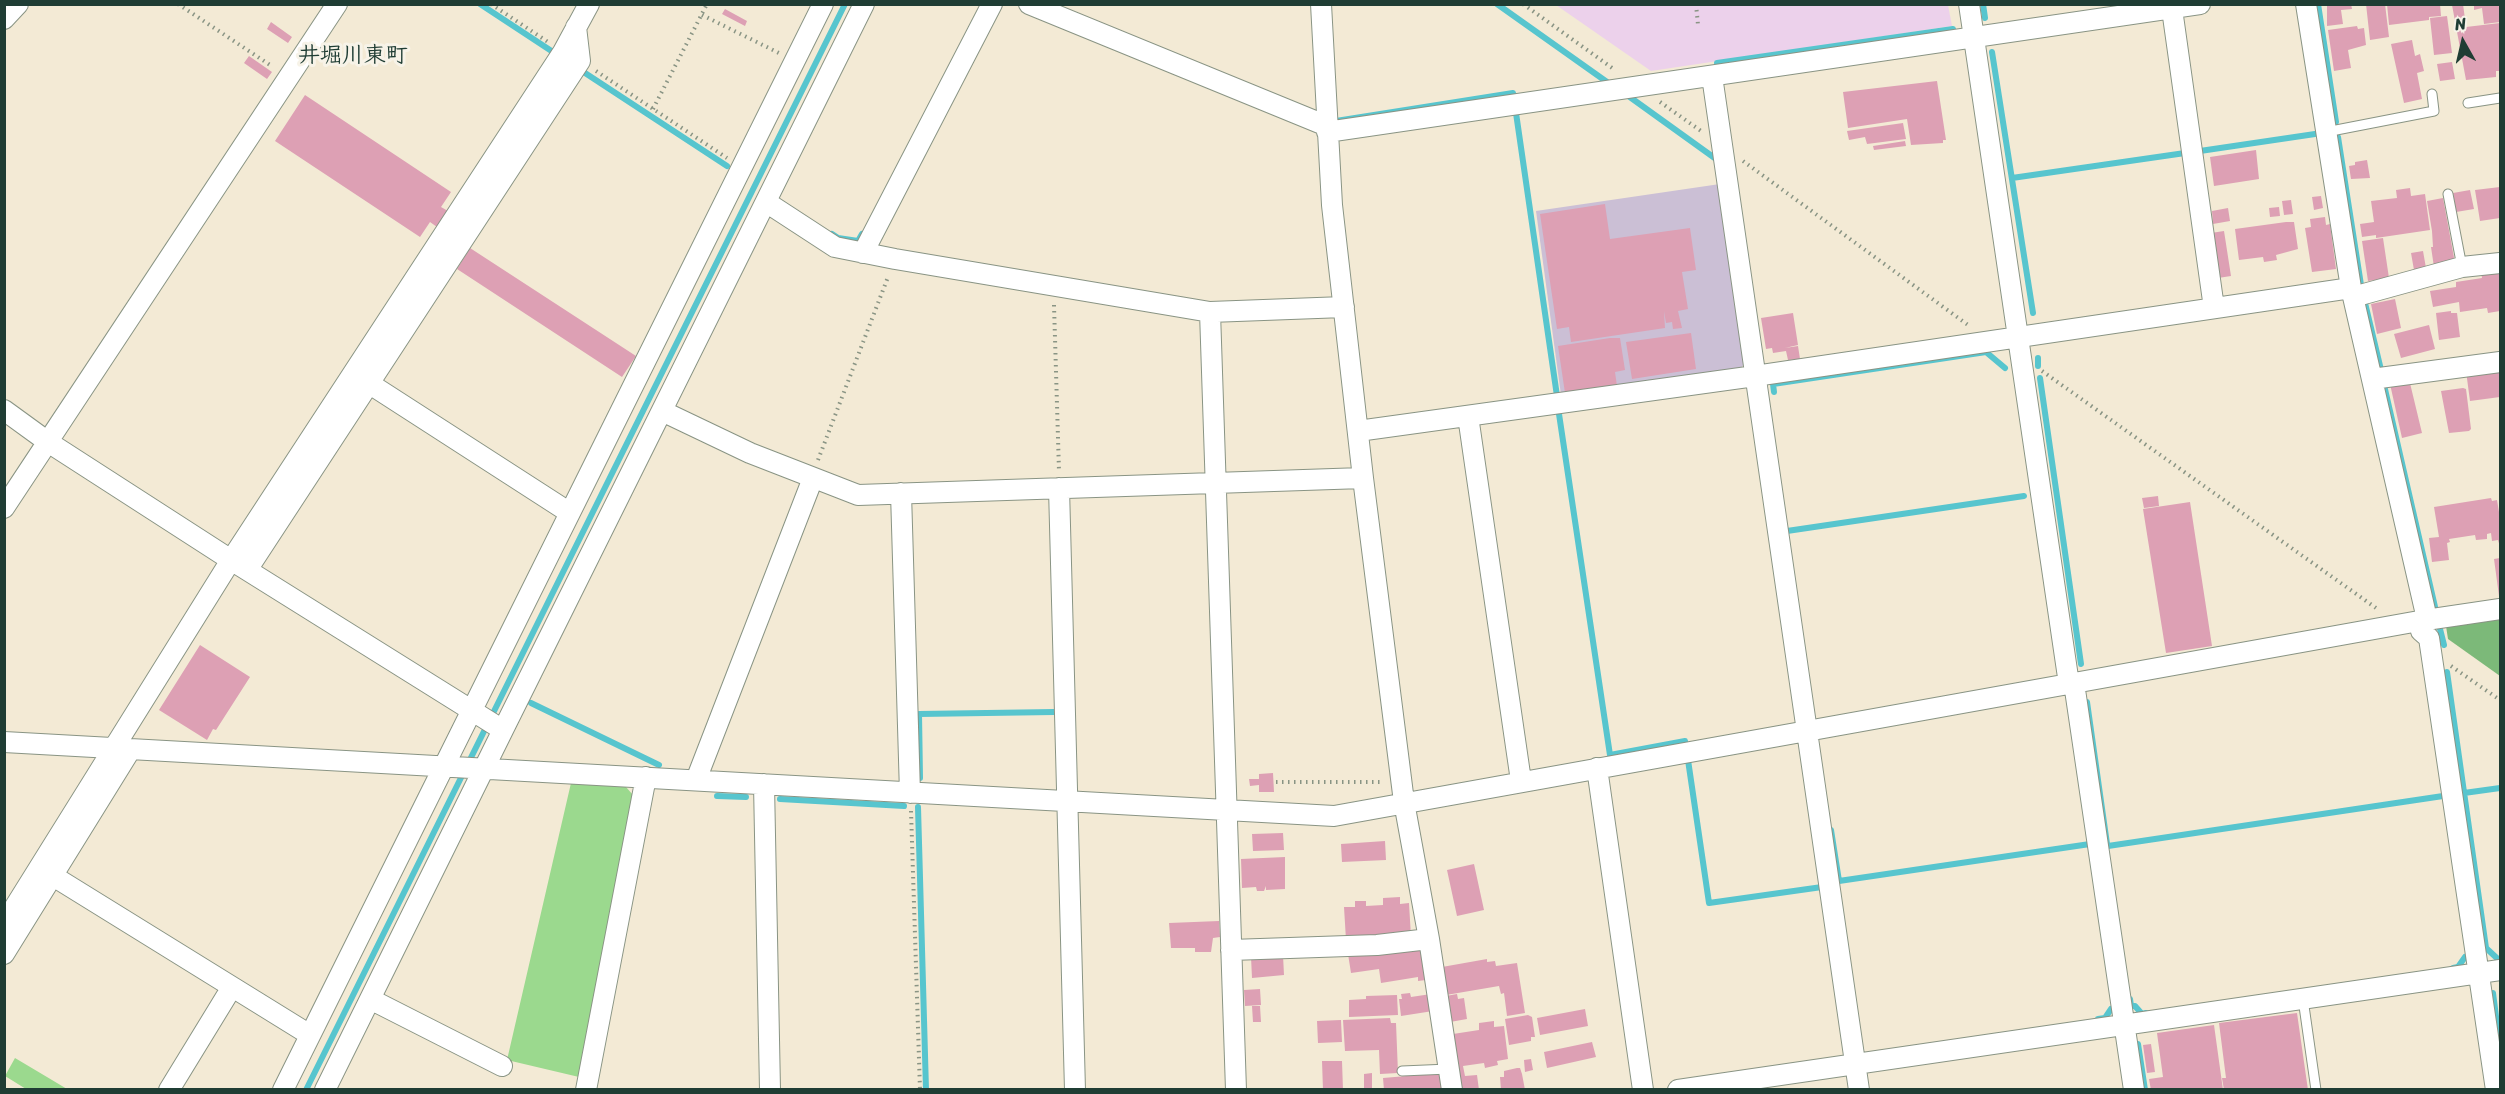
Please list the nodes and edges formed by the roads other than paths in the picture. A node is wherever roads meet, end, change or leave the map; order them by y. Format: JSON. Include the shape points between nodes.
{"nodes":[{"id":1,"x":18,"y":4,"type":"edge"},
{"id":2,"x":337,"y":4,"type":"edge"},
{"id":3,"x":589,"y":4,"type":"edge"},
{"id":4,"x":823,"y":4,"type":"edge"},
{"id":5,"x":864,"y":4,"type":"edge"},
{"id":6,"x":992,"y":4,"type":"edge"},
{"id":7,"x":1029,"y":4,"type":"edge"},
{"id":8,"x":1321,"y":4,"type":"edge"},
{"id":9,"x":1969,"y":4,"type":"edge"},
{"id":10,"x":2200,"y":4,"type":"edge"},
{"id":11,"x":2306,"y":4,"type":"edge"},
{"id":12,"x":2172,"y":9,"type":"junction"},
{"id":13,"x":4,"y":20,"type":"edge"},
{"id":14,"x":1974,"y":38,"type":"junction"},
{"id":15,"x":572,"y":56,"type":"junction"},
{"id":16,"x":1712,"y":76,"type":"junction"},
{"id":17,"x":2432,"y":94,"type":"dead end"},
{"id":18,"x":2500,"y":98,"type":"edge"},
{"id":19,"x":2468,"y":103,"type":"dead end"},
{"id":20,"x":1327,"y":129,"type":"junction"},
{"id":21,"x":2326,"y":132,"type":"junction"},
{"id":22,"x":2448,"y":194,"type":"dead end"},
{"id":23,"x":766,"y":202,"type":"junction"},
{"id":24,"x":863,"y":253,"type":"junction"},
{"id":25,"x":2500,"y":262,"type":"edge"},
{"id":26,"x":2462,"y":267,"type":"junction"},
{"id":27,"x":2352,"y":292,"type":"junction"},
{"id":28,"x":400,"y":301,"type":"junction"},
{"id":29,"x":1344,"y":307,"type":"junction"},
{"id":30,"x":2214,"y":308,"type":"junction"},
{"id":31,"x":417,"y":312,"type":"junction"},
{"id":32,"x":1210,"y":312,"type":"junction"},
{"id":33,"x":2019,"y":347,"type":"junction"},
{"id":34,"x":2500,"y":362,"type":"edge"},
{"id":35,"x":1755,"y":376,"type":"junction"},
{"id":36,"x":2372,"y":379,"type":"junction"},
{"id":37,"x":370,"y":384,"type":"junction"},
{"id":38,"x":4,"y":410,"type":"edge"},
{"id":39,"x":662,"y":411,"type":"junction"},
{"id":40,"x":1468,"y":416,"type":"junction"},
{"id":41,"x":1358,"y":431,"type":"junction"},
{"id":42,"x":48,"y":442,"type":"junction"},
{"id":43,"x":812,"y":477,"type":"junction"},
{"id":44,"x":1363,"y":478,"type":"junction"},
{"id":45,"x":1214,"y":483,"type":"junction"},
{"id":46,"x":1059,"y":488,"type":"junction"},
{"id":47,"x":901,"y":493,"type":"junction"},
{"id":48,"x":4,"y":508,"type":"edge"},
{"id":49,"x":570,"y":513,"type":"junction"},
{"id":50,"x":239,"y":565,"type":"junction"},
{"id":51,"x":2500,"y":609,"type":"edge"},
{"id":52,"x":2423,"y":620,"type":"junction"},
{"id":53,"x":2072,"y":683,"type":"junction"},
{"id":54,"x":476,"y":713,"type":"junction"},
{"id":55,"x":500,"y":729,"type":"junction"},
{"id":56,"x":1807,"y":730,"type":"junction"},
{"id":57,"x":4,"y":742,"type":"edge"},
{"id":58,"x":122,"y":749,"type":"junction"},
{"id":59,"x":451,"y":766,"type":"junction"},
{"id":60,"x":481,"y":767,"type":"junction"},
{"id":61,"x":1597,"y":768,"type":"junction"},
{"id":62,"x":646,"y":777,"type":"junction"},
{"id":63,"x":696,"y":780,"type":"junction"},
{"id":64,"x":1521,"y":781,"type":"junction"},
{"id":65,"x":764,"y":784,"type":"junction"},
{"id":66,"x":1403,"y":792,"type":"junction"},
{"id":67,"x":910,"y":793,"type":"junction"},
{"id":68,"x":1067,"y":803,"type":"junction"},
{"id":69,"x":1226,"y":812,"type":"junction"},
{"id":70,"x":53,"y":876,"type":"junction"},
{"id":71,"x":4,"y":924,"type":"edge"},
{"id":72,"x":1429,"y":939,"type":"junction"},
{"id":73,"x":1231,"y":950,"type":"junction"},
{"id":74,"x":4,"y":954,"type":"edge"},
{"id":75,"x":2500,"y":970,"type":"edge"},
{"id":76,"x":2479,"y":973,"type":"junction"},
{"id":77,"x":232,"y":987,"type":"junction"},
{"id":78,"x":370,"y":999,"type":"junction"},
{"id":79,"x":2302,"y":999,"type":"junction"},
{"id":80,"x":2124,"y":1024,"type":"junction"},
{"id":81,"x":310,"y":1035,"type":"junction"},
{"id":82,"x":1856,"y":1064,"type":"junction"},
{"id":83,"x":502,"y":1066,"type":"dead end"},
{"id":84,"x":1449,"y":1069,"type":"junction"},
{"id":85,"x":1402,"y":1071,"type":"dead end"},
{"id":86,"x":169,"y":1089,"type":"edge"},
{"id":87,"x":283,"y":1089,"type":"edge"},
{"id":88,"x":325,"y":1089,"type":"edge"},
{"id":89,"x":586,"y":1089,"type":"edge"},
{"id":90,"x":770,"y":1089,"type":"edge"},
{"id":91,"x":1075,"y":1089,"type":"edge"},
{"id":92,"x":1236,"y":1089,"type":"edge"},
{"id":93,"x":1452,"y":1089,"type":"edge"},
{"id":94,"x":1643,"y":1089,"type":"edge"},
{"id":95,"x":1678,"y":1089,"type":"edge"},
{"id":96,"x":1859,"y":1089,"type":"edge"},
{"id":97,"x":2134,"y":1089,"type":"edge"},
{"id":98,"x":2316,"y":1089,"type":"edge"},
{"id":99,"x":2496,"y":1089,"type":"edge"}],
"edges":[{"from":1,"to":13,"type":"street"},
{"from":2,"to":42,"type":"street"},
{"from":3,"to":15,"type":"street","via":[[576,27]]},
{"from":4,"to":49,"type":"street"},
{"from":5,"to":23,"type":"street"},
{"from":6,"to":24,"type":"street"},
{"from":7,"to":20,"type":"street"},
{"from":8,"to":20,"type":"street"},
{"from":9,"to":14,"type":"street"},
{"from":10,"to":12,"type":"street"},
{"from":11,"to":21,"type":"street"},
{"from":12,"to":14,"type":"street"},
{"from":12,"to":30,"type":"street"},
{"from":14,"to":16,"type":"street"},
{"from":14,"to":33,"type":"street"},
{"from":15,"to":28,"type":"street"},
{"from":15,"to":31,"type":"street"},
{"from":16,"to":20,"type":"street"},
{"from":16,"to":35,"type":"street"},
{"from":17,"to":21,"type":"lane","via":[[2434,111]]},
{"from":18,"to":19,"type":"lane"},
{"from":20,"to":29,"type":"street"},
{"from":21,"to":27,"type":"street"},
{"from":22,"to":26,"type":"lane"},
{"from":23,"to":24,"type":"street","via":[[836,247]]},
{"from":23,"to":39,"type":"street"},
{"from":24,"to":32,"type":"street"},
{"from":25,"to":26,"type":"street"},
{"from":26,"to":27,"type":"street"},
{"from":27,"to":30,"type":"street"},
{"from":27,"to":36,"type":"street"},
{"from":28,"to":31,"type":"street"},
{"from":28,"to":50,"type":"street"},
{"from":29,"to":32,"type":"street"},
{"from":29,"to":41,"type":"street"},
{"from":30,"to":33,"type":"street"},
{"from":31,"to":37,"type":"street"},
{"from":32,"to":45,"type":"street"},
{"from":33,"to":35,"type":"street","via":[[1990,341]]},
{"from":33,"to":53,"type":"street"},
{"from":34,"to":36,"type":"street"},
{"from":35,"to":40,"type":"street"},
{"from":35,"to":56,"type":"street"},
{"from":36,"to":52,"type":"street"},
{"from":37,"to":49,"type":"street"},
{"from":37,"to":50,"type":"street"},
{"from":38,"to":42,"type":"street"},
{"from":39,"to":43,"type":"street","via":[[750,453]]},
{"from":39,"to":55,"type":"street"},
{"from":40,"to":41,"type":"street"},
{"from":40,"to":64,"type":"street"},
{"from":41,"to":44,"type":"street"},
{"from":42,"to":48,"type":"street"},
{"from":42,"to":50,"type":"street"},
{"from":43,"to":47,"type":"street","via":[[858,495]]},
{"from":43,"to":63,"type":"street"},
{"from":44,"to":45,"type":"street"},
{"from":44,"to":66,"type":"street"},
{"from":45,"to":46,"type":"street"},
{"from":45,"to":69,"type":"street"},
{"from":46,"to":47,"type":"street"},
{"from":46,"to":68,"type":"street"},
{"from":47,"to":67,"type":"street"},
{"from":49,"to":54,"type":"street"},
{"from":50,"to":54,"type":"street"},
{"from":50,"to":58,"type":"street"},
{"from":51,"to":52,"type":"street"},
{"from":52,"to":53,"type":"street"},
{"from":52,"to":76,"type":"street","via":[[2421,631],[2429,638]]},
{"from":53,"to":56,"type":"street"},
{"from":53,"to":80,"type":"street"},
{"from":54,"to":55,"type":"street"},
{"from":54,"to":59,"type":"street"},
{"from":55,"to":60,"type":"street"},
{"from":56,"to":61,"type":"street"},
{"from":56,"to":82,"type":"street"},
{"from":57,"to":58,"type":"street"},
{"from":58,"to":59,"type":"street"},
{"from":58,"to":70,"type":"street"},
{"from":58,"to":71,"type":"street"},
{"from":59,"to":60,"type":"street"},
{"from":59,"to":81,"type":"street"},
{"from":60,"to":62,"type":"street"},
{"from":60,"to":78,"type":"street"},
{"from":61,"to":64,"type":"street"},
{"from":61,"to":94,"type":"street"},
{"from":62,"to":63,"type":"street"},
{"from":62,"to":89,"type":"street"},
{"from":63,"to":65,"type":"street"},
{"from":64,"to":66,"type":"street"},
{"from":65,"to":67,"type":"street"},
{"from":65,"to":90,"type":"street"},
{"from":66,"to":69,"type":"street","via":[[1334,816]]},
{"from":66,"to":72,"type":"street"},
{"from":67,"to":68,"type":"street"},
{"from":68,"to":69,"type":"street"},
{"from":68,"to":91,"type":"street"},
{"from":69,"to":73,"type":"street"},
{"from":70,"to":74,"type":"street"},
{"from":70,"to":77,"type":"street"},
{"from":72,"to":73,"type":"street","via":[[1377,945]]},
{"from":72,"to":84,"type":"street"},
{"from":73,"to":92,"type":"street"},
{"from":75,"to":76,"type":"street"},
{"from":76,"to":79,"type":"street"},
{"from":76,"to":99,"type":"street"},
{"from":77,"to":81,"type":"street"},
{"from":77,"to":86,"type":"street"},
{"from":78,"to":83,"type":"street"},
{"from":78,"to":88,"type":"street"},
{"from":79,"to":80,"type":"street"},
{"from":79,"to":98,"type":"lane"},
{"from":80,"to":82,"type":"street"},
{"from":80,"to":97,"type":"street"},
{"from":81,"to":87,"type":"street"},
{"from":82,"to":95,"type":"street"},
{"from":82,"to":96,"type":"street"},
{"from":84,"to":85,"type":"lane"},
{"from":84,"to":93,"type":"street"}]}
